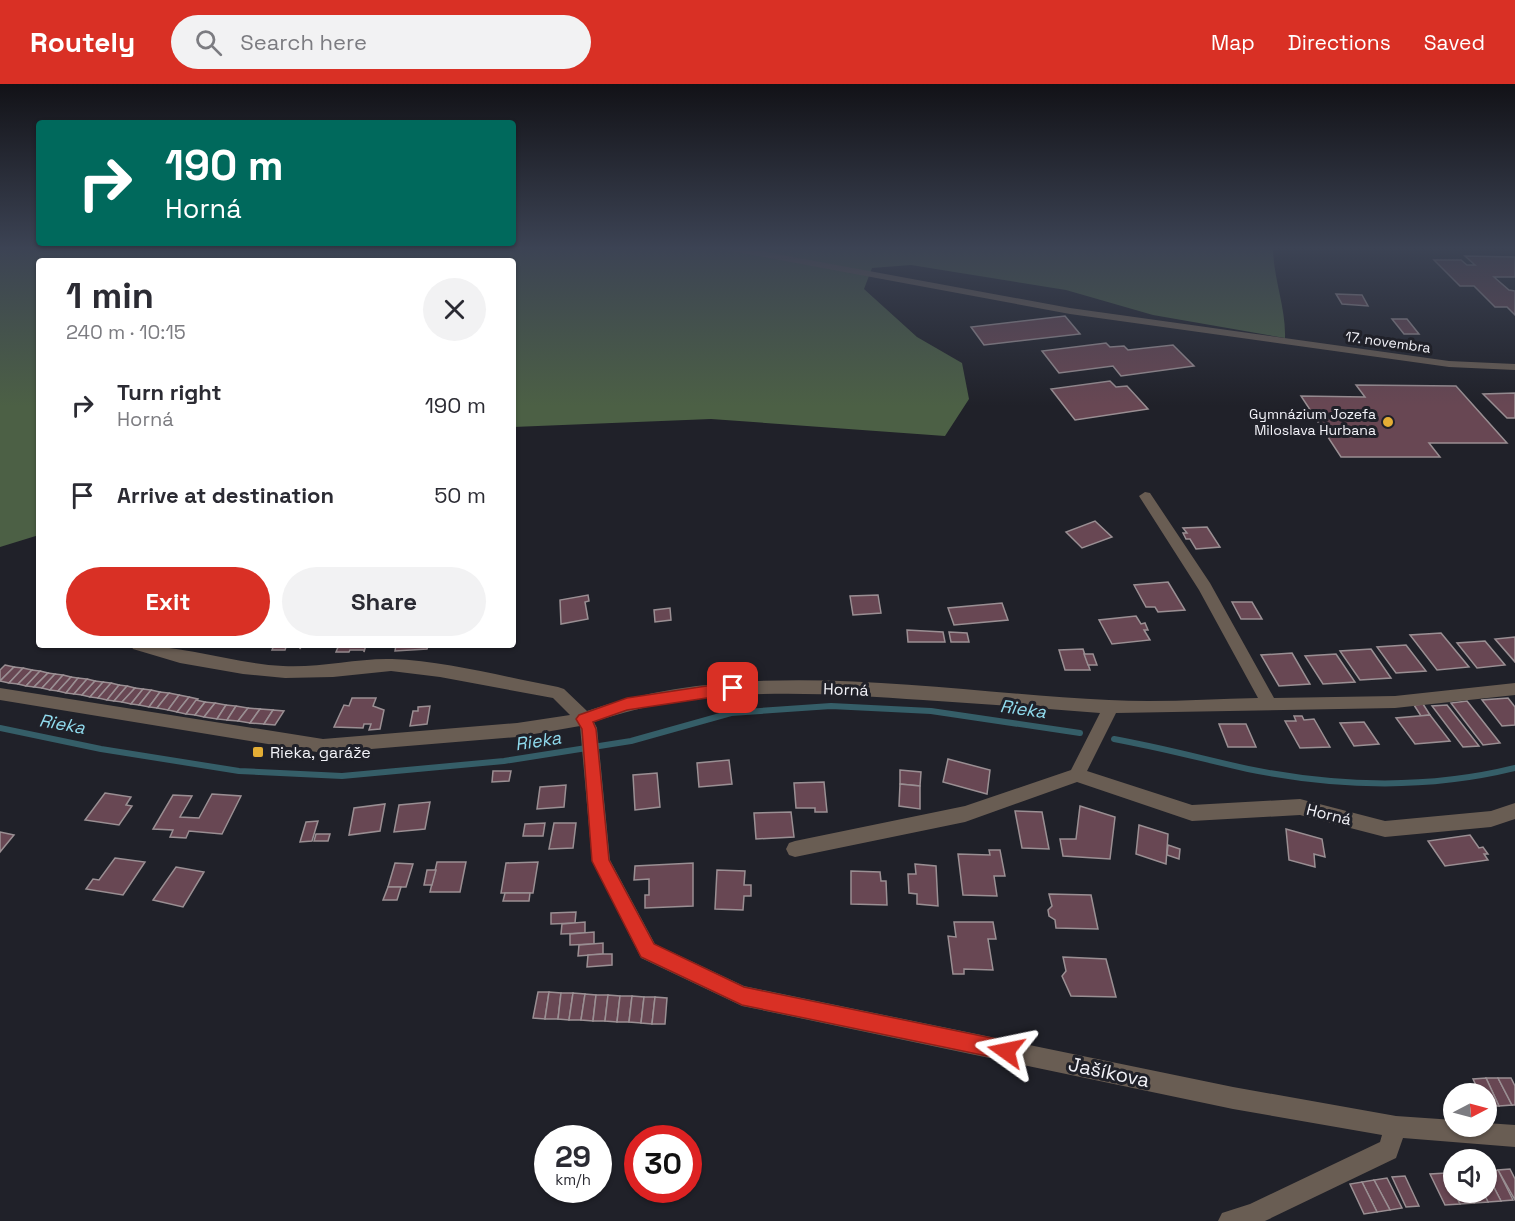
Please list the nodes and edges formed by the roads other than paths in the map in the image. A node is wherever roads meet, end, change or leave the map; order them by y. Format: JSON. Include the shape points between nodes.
{"nodes":[{"id":1,"x":1011,"y":300,"type":"edge"},
{"id":2,"x":1515,"y":366,"type":"edge"},
{"id":3,"x":1145,"y":496,"type":"dead end"},
{"id":4,"x":150,"y":648,"type":"edge"},
{"id":5,"x":1515,"y":689,"type":"edge"},
{"id":6,"x":0,"y":694,"type":"edge"},
{"id":7,"x":1270,"y":705,"type":"junction"},
{"id":8,"x":1111,"y":707,"type":"junction"},
{"id":9,"x":586,"y":724,"type":"junction"},
{"id":10,"x":1077,"y":775,"type":"junction"},
{"id":11,"x":1515,"y":811,"type":"edge"},
{"id":12,"x":795,"y":849,"type":"dead end"},
{"id":13,"x":1396,"y":1127,"type":"junction"},
{"id":14,"x":1515,"y":1136,"type":"edge"},
{"id":15,"x":1230,"y":1221,"type":"edge"}],
"edges":[{"from":1,"to":2,"type":"street","name":"17. novembra","via":[[1449,364]]},
{"from":3,"to":7,"type":"street","via":[[1205,587]]},
{"from":4,"to":9,"type":"street","via":[[210,663],[285,672],[391,665],[440,671],[558,693]]},
{"from":5,"to":7,"type":"street","name":"Horná","via":[[1395,702]]},
{"from":6,"to":9,"type":"street","name":"Horná","via":[[322,746]]},
{"from":7,"to":8,"type":"street","name":"Horná"},
{"from":8,"to":9,"type":"street","name":"Horná","via":[[843,688],[733,688],[627,704]]},
{"from":8,"to":10,"type":"street"},
{"from":9,"to":13,"type":"street","name":"Jašíkova","via":[[601,861],[648,951],[742,996],[1233,1098]]},
{"from":10,"to":11,"type":"street","name":"Horná","via":[[1192,813],[1300,807],[1385,829],[1491,819]]},
{"from":10,"to":12,"type":"street","via":[[965,814]]},
{"from":13,"to":14,"type":"street","name":"Jašíkova"},
{"from":13,"to":15,"type":"street","via":[[1388,1150],[1252,1215]]}]}
